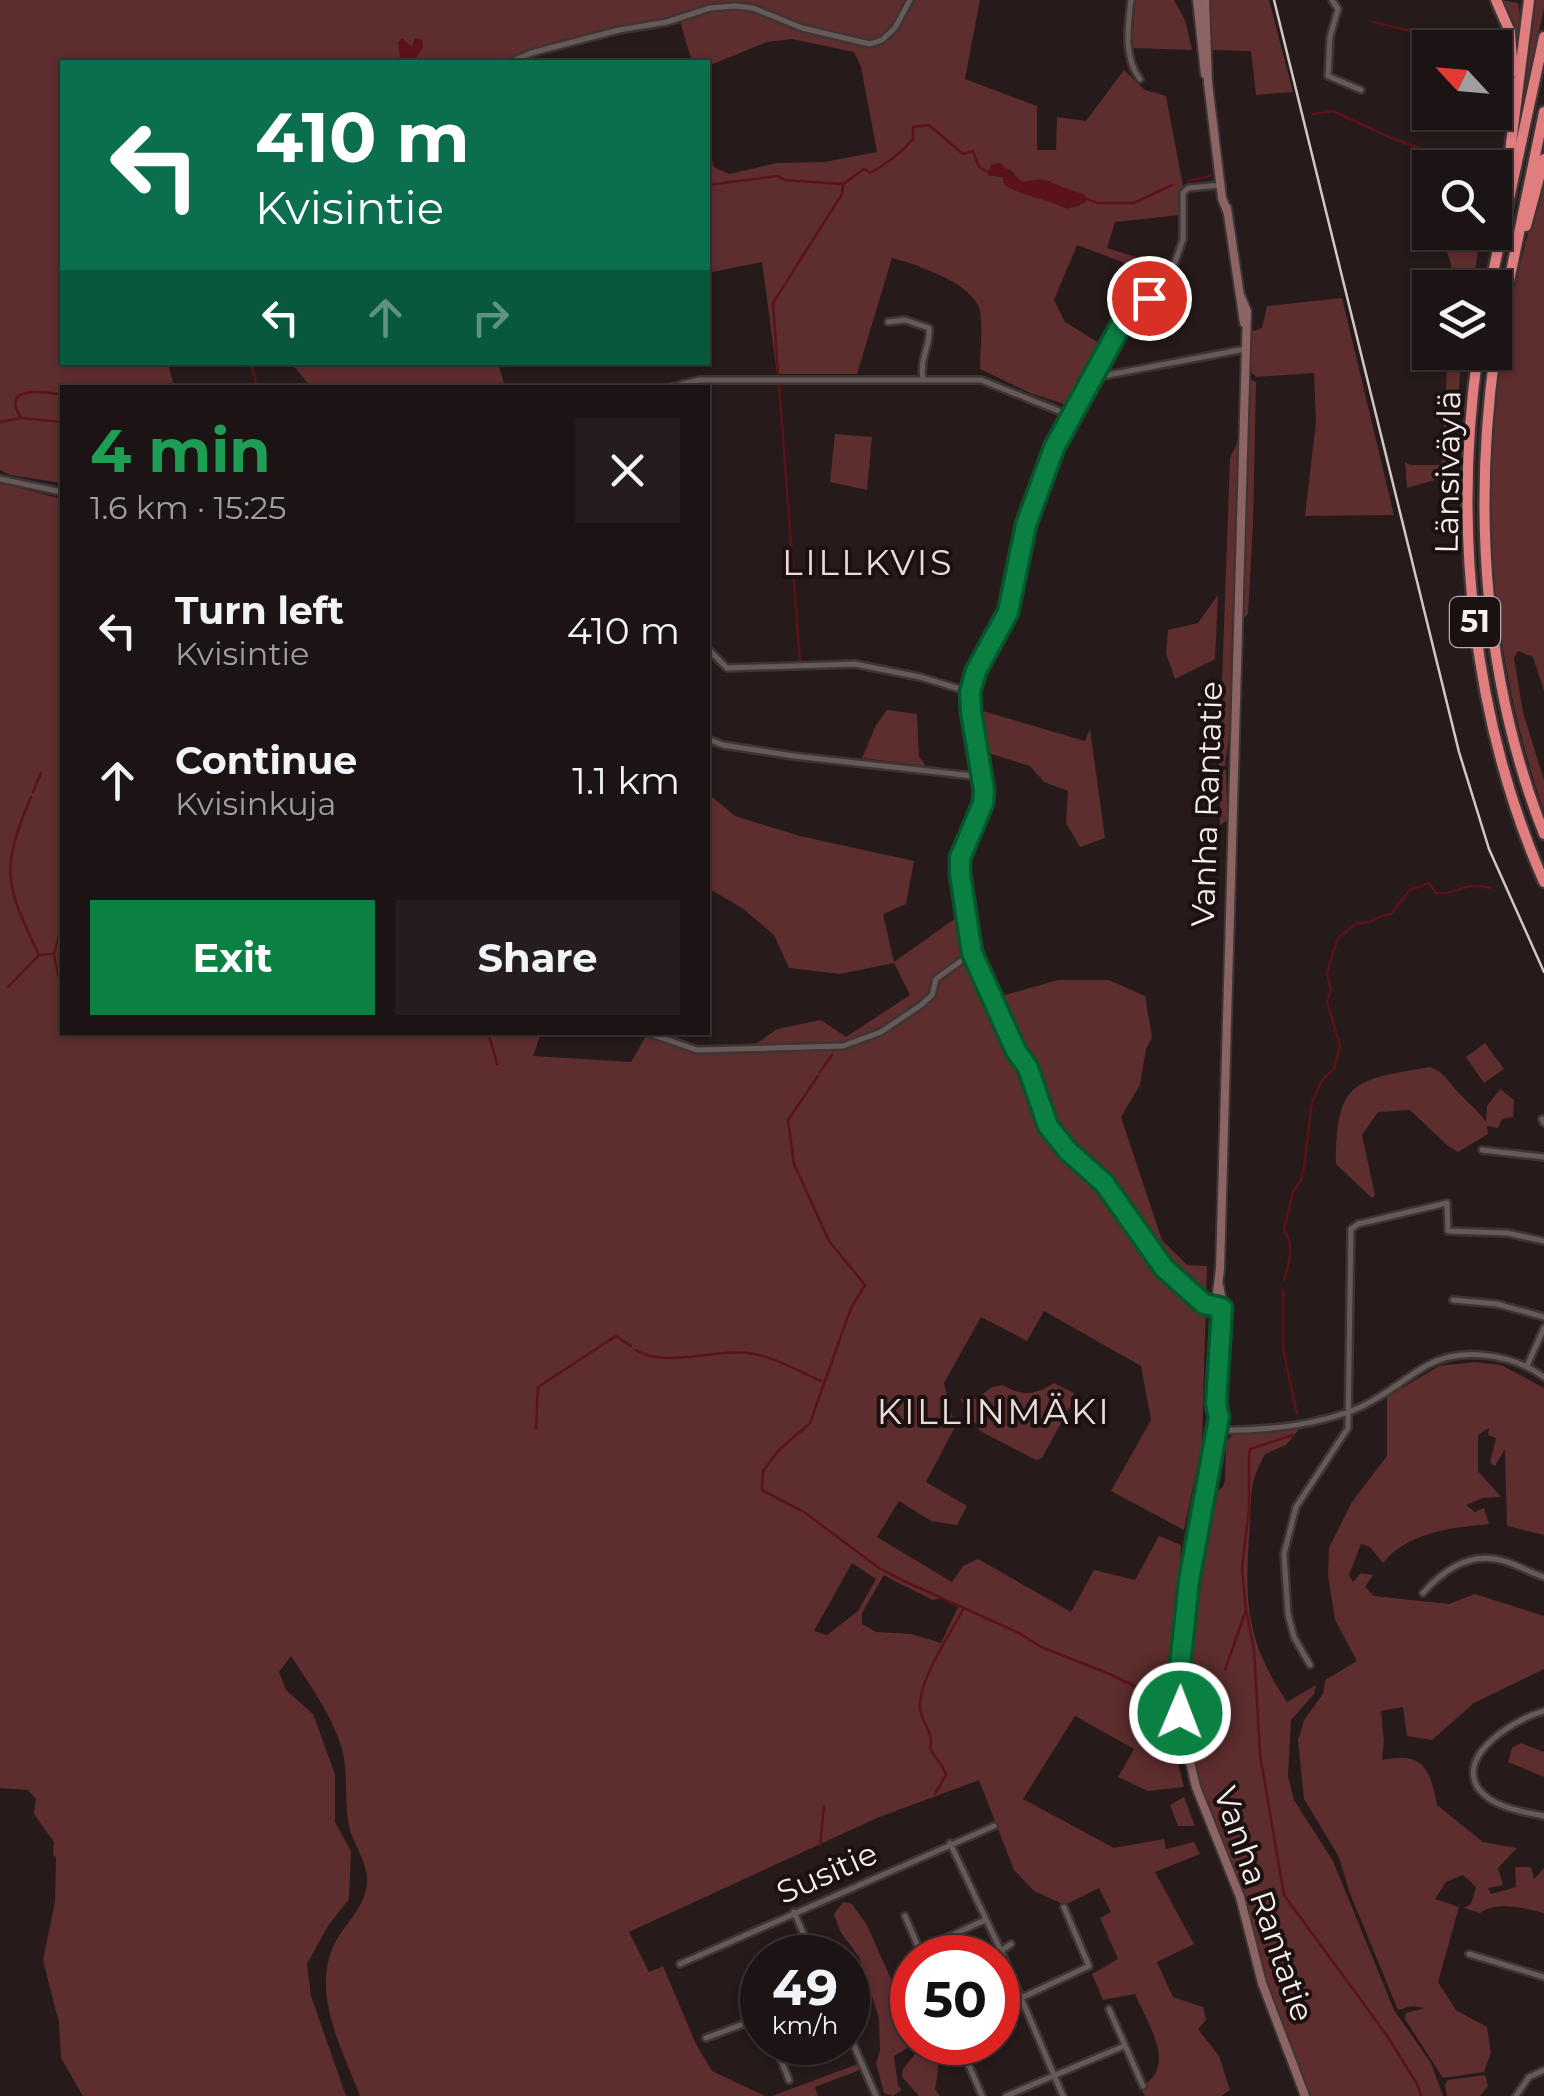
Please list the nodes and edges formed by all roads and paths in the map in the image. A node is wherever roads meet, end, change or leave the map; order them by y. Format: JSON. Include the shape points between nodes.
{"nodes":[{"id":1,"x":910,"y":0,"type":"edge"},
{"id":2,"x":1131,"y":0,"type":"edge"},
{"id":3,"x":1196,"y":0,"type":"edge"},
{"id":4,"x":1205,"y":0,"type":"edge"},
{"id":5,"x":1332,"y":0,"type":"edge"},
{"id":6,"x":1496,"y":0,"type":"edge"},
{"id":7,"x":1529,"y":0,"type":"edge"},
{"id":8,"x":1544,"y":37,"type":"edge"},
{"id":9,"x":514,"y":60,"type":"edge"},
{"id":10,"x":1140,"y":79,"type":"dead end"},
{"id":11,"x":1208,"y":84,"type":"junction"},
{"id":12,"x":1361,"y":90,"type":"dead end"},
{"id":13,"x":1516,"y":90,"type":"junction"},
{"id":14,"x":1544,"y":112,"type":"edge"},
{"id":15,"x":1544,"y":159,"type":"edge"},
{"id":16,"x":1222,"y":185,"type":"junction"},
{"id":17,"x":1496,"y":254,"type":"junction"},
{"id":18,"x":1493,"y":270,"type":"edge"},
{"id":19,"x":1510,"y":270,"type":"edge"},
{"id":20,"x":1172,"y":271,"type":"dead end"},
{"id":21,"x":1512,"y":271,"type":"edge"},
{"id":22,"x":1149,"y":298,"type":"dead end"},
{"id":23,"x":888,"y":322,"type":"dead end"},
{"id":24,"x":1245,"y":349,"type":"junction"},
{"id":25,"x":1476,"y":370,"type":"edge"},
{"id":26,"x":1493,"y":370,"type":"edge"},
{"id":27,"x":1092,"y":378,"type":"junction"},
{"id":28,"x":923,"y":379,"type":"junction"},
{"id":29,"x":680,"y":385,"type":"edge"},
{"id":30,"x":1070,"y":415,"type":"junction"},
{"id":31,"x":0,"y":478,"type":"edge"},
{"id":32,"x":60,"y":492,"type":"edge"},
{"id":33,"x":710,"y":651,"type":"edge"},
{"id":34,"x":970,"y":692,"type":"junction"},
{"id":35,"x":710,"y":739,"type":"edge"},
{"id":36,"x":982,"y":777,"type":"junction"},
{"id":37,"x":1544,"y":834,"type":"edge"},
{"id":38,"x":1544,"y":882,"type":"edge"},
{"id":39,"x":972,"y":953,"type":"junction"},
{"id":40,"x":654,"y":1035,"type":"edge"},
{"id":41,"x":1491,"y":1141,"type":"dead end"},
{"id":42,"x":1482,"y":1150,"type":"dead end"},
{"id":43,"x":1491,"y":1150,"type":"junction"},
{"id":44,"x":1544,"y":1157,"type":"edge"},
{"id":45,"x":1544,"y":1240,"type":"edge"},
{"id":46,"x":1453,"y":1300,"type":"dead end"},
{"id":47,"x":1219,"y":1308,"type":"junction"},
{"id":48,"x":1544,"y":1318,"type":"edge"},
{"id":49,"x":1544,"y":1328,"type":"edge"},
{"id":50,"x":1527,"y":1366,"type":"junction"},
{"id":51,"x":1544,"y":1377,"type":"edge"},
{"id":52,"x":1349,"y":1412,"type":"junction"},
{"id":53,"x":1216,"y":1430,"type":"junction"},
{"id":54,"x":1544,"y":1577,"type":"edge"},
{"id":55,"x":1423,"y":1593,"type":"dead end"},
{"id":56,"x":1310,"y":1665,"type":"dead end"},
{"id":57,"x":1544,"y":1711,"type":"edge"},
{"id":58,"x":1544,"y":1816,"type":"edge"},
{"id":59,"x":994,"y":1826,"type":"dead end"},
{"id":60,"x":950,"y":1844,"type":"junction"},
{"id":61,"x":1064,"y":1907,"type":"dead end"},
{"id":62,"x":794,"y":1912,"type":"junction"},
{"id":63,"x":905,"y":1916,"type":"dead end"},
{"id":64,"x":986,"y":1920,"type":"junction"},
{"id":65,"x":804,"y":1935,"type":"edge"},
{"id":66,"x":913,"y":1935,"type":"edge"},
{"id":67,"x":953,"y":1935,"type":"edge"},
{"id":68,"x":993,"y":1935,"type":"edge"},
{"id":69,"x":1469,"y":1954,"type":"dead end"},
{"id":70,"x":680,"y":1964,"type":"dead end"},
{"id":71,"x":1544,"y":1977,"type":"edge"},
{"id":72,"x":1021,"y":1998,"type":"joint"},
{"id":73,"x":1108,"y":2010,"type":"dead end"},
{"id":74,"x":740,"y":2025,"type":"edge"},
{"id":75,"x":706,"y":2038,"type":"dead end"},
{"id":76,"x":1124,"y":2046,"type":"junction"},
{"id":77,"x":783,"y":2065,"type":"edge"},
{"id":78,"x":862,"y":2065,"type":"edge"},
{"id":79,"x":969,"y":2065,"type":"edge"},
{"id":80,"x":1544,"y":2070,"type":"edge"},
{"id":81,"x":1054,"y":2075,"type":"junction"},
{"id":82,"x":789,"y":2080,"type":"dead end"},
{"id":83,"x":1143,"y":2086,"type":"dead end"},
{"id":84,"x":876,"y":2096,"type":"edge"},
{"id":85,"x":982,"y":2096,"type":"edge"},
{"id":86,"x":1006,"y":2096,"type":"edge"},
{"id":87,"x":1063,"y":2096,"type":"edge"},
{"id":88,"x":1305,"y":2096,"type":"edge"},
{"id":89,"x":1516,"y":2096,"type":"edge"}],
"edges":[{"from":1,"to":9,"type":"street","via":[[895,28],[870,44],[735,6]]},
{"from":2,"to":10,"type":"street","via":[[1129,54]]},
{"from":3,"to":11,"type":"main road","name":"Vanha Rantatie"},
{"from":4,"to":11,"type":"main road","name":"Vanha Rantatie"},
{"from":5,"to":12,"type":"street","via":[[1338,9],[1328,76]]},
{"from":6,"to":13,"type":"highway","via":[[1510,32]]},
{"from":7,"to":13,"type":"highway"},
{"from":8,"to":17,"type":"highway"},
{"from":11,"to":16,"type":"main road","name":"Vanha Rantatie"},
{"from":13,"to":17,"type":"highway"},
{"from":14,"to":19,"type":"highway","name":"Länsiväylä","number":"51"},
{"from":15,"to":21,"type":"highway"},
{"from":16,"to":20,"type":"street","via":[[1183,192],[1183,239]]},
{"from":16,"to":24,"type":"main road","name":"Vanha Rantatie","via":[[1247,311]]},
{"from":17,"to":18,"type":"highway"},
{"from":22,"to":27,"type":"street","via":[[1122,323]]},
{"from":23,"to":28,"type":"street","via":[[929,328]]},
{"from":24,"to":27,"type":"street"},
{"from":24,"to":47,"type":"main road","name":"Vanha Rantatie"},
{"from":25,"to":38,"type":"highway","name":"Länsiväylä","number":"51","via":[[1468,448],[1476,635],[1507,779]]},
{"from":26,"to":37,"type":"highway","name":"Länsiväylä","number":"51","via":[[1485,451],[1487,577],[1510,730]]},
{"from":27,"to":30,"type":"street"},
{"from":28,"to":29,"type":"street"},
{"from":28,"to":30,"type":"street","via":[[981,380]]},
{"from":30,"to":34,"type":"street","via":[[1033,504],[1008,612]]},
{"from":31,"to":32,"type":"street"},
{"from":33,"to":34,"type":"street","via":[[727,668],[854,664]]},
{"from":34,"to":36,"type":"street"},
{"from":35,"to":36,"type":"street","via":[[794,756]]},
{"from":36,"to":39,"type":"street","via":[[983,803],[960,874]]},
{"from":39,"to":40,"type":"street","via":[[936,979],[920,1006],[881,1032],[842,1046],[696,1050]]},
{"from":39,"to":47,"type":"street","via":[[1056,1138],[1104,1183],[1164,1268],[1190,1294]]},
{"from":41,"to":43,"type":"street"},
{"from":42,"to":43,"type":"street"},
{"from":43,"to":44,"type":"street"},
{"from":45,"to":52,"type":"street","via":[[1448,1231],[1448,1203],[1351,1229]]},
{"from":46,"to":48,"type":"street"},
{"from":47,"to":53,"type":"main road","name":"Vanha Rantatie"},
{"from":49,"to":50,"type":"street"},
{"from":50,"to":51,"type":"street"},
{"from":50,"to":52,"type":"street","via":[[1497,1356],[1441,1359]]},
{"from":52,"to":53,"type":"street","via":[[1288,1427]]},
{"from":52,"to":56,"type":"street","via":[[1346,1435],[1302,1494],[1286,1543],[1288,1614]]},
{"from":53,"to":88,"type":"main road","name":"Vanha Rantatie","via":[[1189,1581],[1181,1724],[1196,1786]]},
{"from":54,"to":55,"type":"street","via":[[1479,1558],[1450,1568]]},
{"from":57,"to":58,"type":"street","via":[[1514,1722],[1486,1745],[1475,1779],[1493,1801]]},
{"from":59,"to":60,"type":"street","name":"Susitie"},
{"from":60,"to":62,"type":"street","name":"Susitie"},
{"from":60,"to":64,"type":"street"},
{"from":61,"to":72,"type":"street","via":[[1089,1966]]},
{"from":62,"to":65,"type":"street"},
{"from":62,"to":70,"type":"street","name":"Susitie"},
{"from":63,"to":66,"type":"street"},
{"from":64,"to":67,"type":"street"},
{"from":64,"to":68,"type":"street"},
{"from":69,"to":71,"type":"street"},
{"from":72,"to":81,"type":"street"},
{"from":73,"to":76,"type":"street"},
{"from":74,"to":75,"type":"street"},
{"from":76,"to":81,"type":"street"},
{"from":76,"to":83,"type":"street"},
{"from":77,"to":82,"type":"street"},
{"from":78,"to":84,"type":"street"},
{"from":79,"to":85,"type":"street"},
{"from":80,"to":89,"type":"street","via":[[1529,2077]]},
{"from":81,"to":86,"type":"street"},
{"from":81,"to":87,"type":"street"}]}
